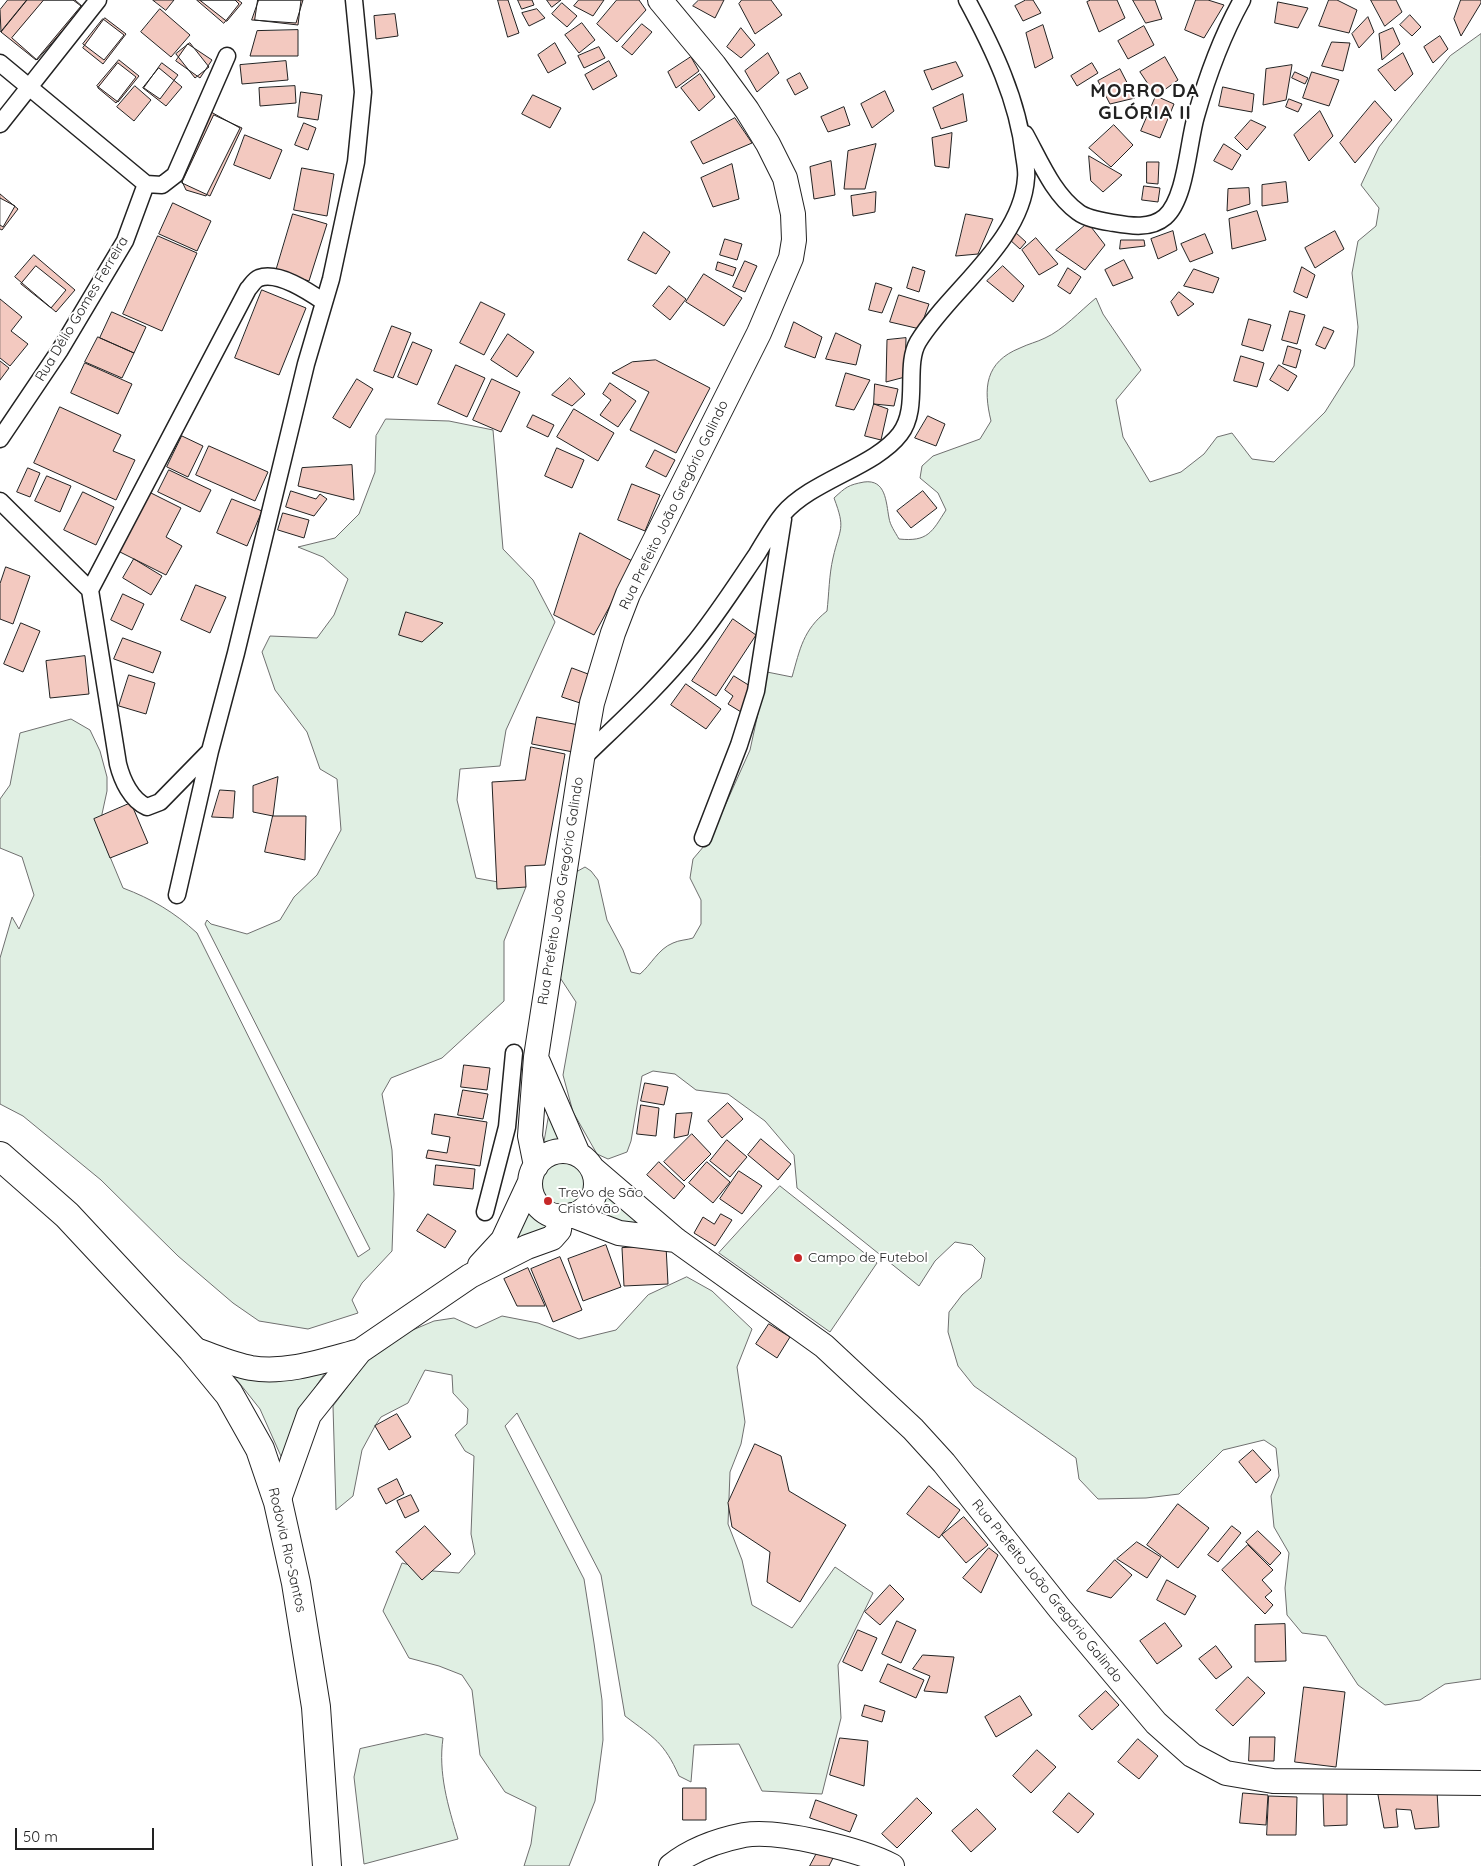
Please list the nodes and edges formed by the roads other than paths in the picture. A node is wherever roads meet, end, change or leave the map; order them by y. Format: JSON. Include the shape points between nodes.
{"nodes":[{"id":1,"x":98,"y":0,"type":"edge"},
{"id":2,"x":354,"y":0,"type":"edge"},
{"id":3,"x":660,"y":0,"type":"edge"},
{"id":4,"x":967,"y":0,"type":"edge"},
{"id":5,"x":1242,"y":0,"type":"edge"},
{"id":6,"x":227,"y":56,"type":"dead end"},
{"id":7,"x":0,"y":63,"type":"edge"},
{"id":8,"x":30,"y":88,"type":"junction"},
{"id":9,"x":0,"y":124,"type":"edge"},
{"id":10,"x":1021,"y":125,"type":"junction"},
{"id":11,"x":146,"y":184,"type":"junction"},
{"id":12,"x":324,"y":302,"type":"junction"},
{"id":13,"x":0,"y":439,"type":"edge"},
{"id":14,"x":0,"y":501,"type":"edge"},
{"id":15,"x":783,"y":513,"type":"junction"},
{"id":16,"x":90,"y":590,"type":"junction"},
{"id":17,"x":210,"y":751,"type":"junction"},
{"id":18,"x":582,"y":759,"type":"junction"},
{"id":19,"x":703,"y":838,"type":"dead end"},
{"id":20,"x":177,"y":895,"type":"dead end"},
{"id":21,"x":525,"y":1055,"type":"junction"},
{"id":22,"x":507,"y":1126,"type":"junction"},
{"id":23,"x":530,"y":1136,"type":"junction"},
{"id":24,"x":0,"y":1156,"type":"edge"},
{"id":25,"x":585,"y":1161,"type":"junction"},
{"id":26,"x":533,"y":1174,"type":"junction"},
{"id":27,"x":485,"y":1212,"type":"dead end"},
{"id":28,"x":566,"y":1216,"type":"junction"},
{"id":29,"x":676,"y":1240,"type":"junction"},
{"id":30,"x":470,"y":1276,"type":"junction"},
{"id":31,"x":192,"y":1349,"type":"junction"},
{"id":32,"x":360,"y":1351,"type":"junction"},
{"id":33,"x":278,"y":1502,"type":"junction"},
{"id":34,"x":1481,"y":1783,"type":"edge"},
{"id":35,"x":327,"y":1866,"type":"edge"},
{"id":36,"x":671,"y":1866,"type":"edge"},
{"id":37,"x":892,"y":1866,"type":"edge"}],
"edges":[{"from":1,"to":8,"type":"street"},
{"from":2,"to":12,"type":"street","via":[[363,92],[356,162]]},
{"from":3,"to":18,"type":"main road","name":"Rua Prefeito João Gregório Galindo","via":[[714,65],[768,144],[785,178],[793,214],[794,240],[791,258],[759,333],[628,594],[592,703]]},
{"from":4,"to":10,"type":"street","via":[[996,60]]},
{"from":5,"to":10,"type":"street","via":[[1212,66],[1177,198],[1165,218],[1140,226],[1079,213],[1060,194]]},
{"from":6,"to":11,"type":"street","via":[[176,175],[162,185]]},
{"from":7,"to":8,"type":"street"},
{"from":8,"to":9,"type":"street"},
{"from":8,"to":11,"type":"street"},
{"from":10,"to":15,"type":"street","via":[[1026,179],[1016,217],[987,260],[943,307],[916,345],[911,410],[901,433],[884,449],[820,486]]},
{"from":11,"to":13,"type":"street","name":"Rua Délio Gomes Ferreira","via":[[125,242],[60,350]]},
{"from":12,"to":16,"type":"street","via":[[298,285],[269,276],[257,279],[248,289]]},
{"from":12,"to":17,"type":"street"},
{"from":14,"to":16,"type":"street"},
{"from":15,"to":18,"type":"street","via":[[692,647]]},
{"from":15,"to":19,"type":"street","via":[[756,691]]},
{"from":16,"to":17,"type":"street","via":[[118,764],[135,800],[147,807],[160,802]]},
{"from":17,"to":20,"type":"street"},
{"from":18,"to":21,"type":"main road","name":"Rua Prefeito João Gregório Galindo"},
{"from":21,"to":22,"type":"street"},
{"from":21,"to":23,"type":"main road","name":"Rua Prefeito João Gregório Galindo"},
{"from":21,"to":25,"type":"main road"},
{"from":22,"to":23,"type":"street"},
{"from":22,"to":27,"type":"street"},
{"from":23,"to":26,"type":"main road","name":"Rua Prefeito João Gregório Galindo"},
{"from":24,"to":31,"type":"highway","name":"Rodovia Rio-Santos","via":[[67,1215]]},
{"from":25,"to":26,"type":"main road","via":[[569,1152],[550,1154]]},
{"from":25,"to":28,"type":"main road","via":[[596,1177],[593,1197],[588,1205]]},
{"from":25,"to":29,"type":"main road","name":"Rua Prefeito João Gregório Galindo"},
{"from":26,"to":28,"type":"main road","via":[[531,1192],[542,1209]]},
{"from":26,"to":30,"type":"main road","via":[[503,1240]]},
{"from":28,"to":29,"type":"main road","via":[[619,1233]]},
{"from":28,"to":30,"type":"main road","via":[[552,1238]]},
{"from":29,"to":34,"type":"main road","name":"Rua Prefeito João Gregório Galindo","via":[[824,1346],[913,1429],[1156,1723],[1192,1755],[1226,1773],[1273,1781]]},
{"from":30,"to":32,"type":"main road"},
{"from":31,"to":32,"type":"main road","via":[[252,1368],[273,1369]]},
{"from":31,"to":33,"type":"highway","name":"Rodovia Rio-Santos","via":[[229,1394],[244,1419],[260,1449]]},
{"from":32,"to":33,"type":"main road","via":[[309,1415]]},
{"from":33,"to":35,"type":"highway","name":"Rodovia Rio-Santos","via":[[296,1583],[316,1707]]},
{"from":36,"to":37,"type":"main road","via":[[710,1845],[746,1835],[825,1842]]}]}
